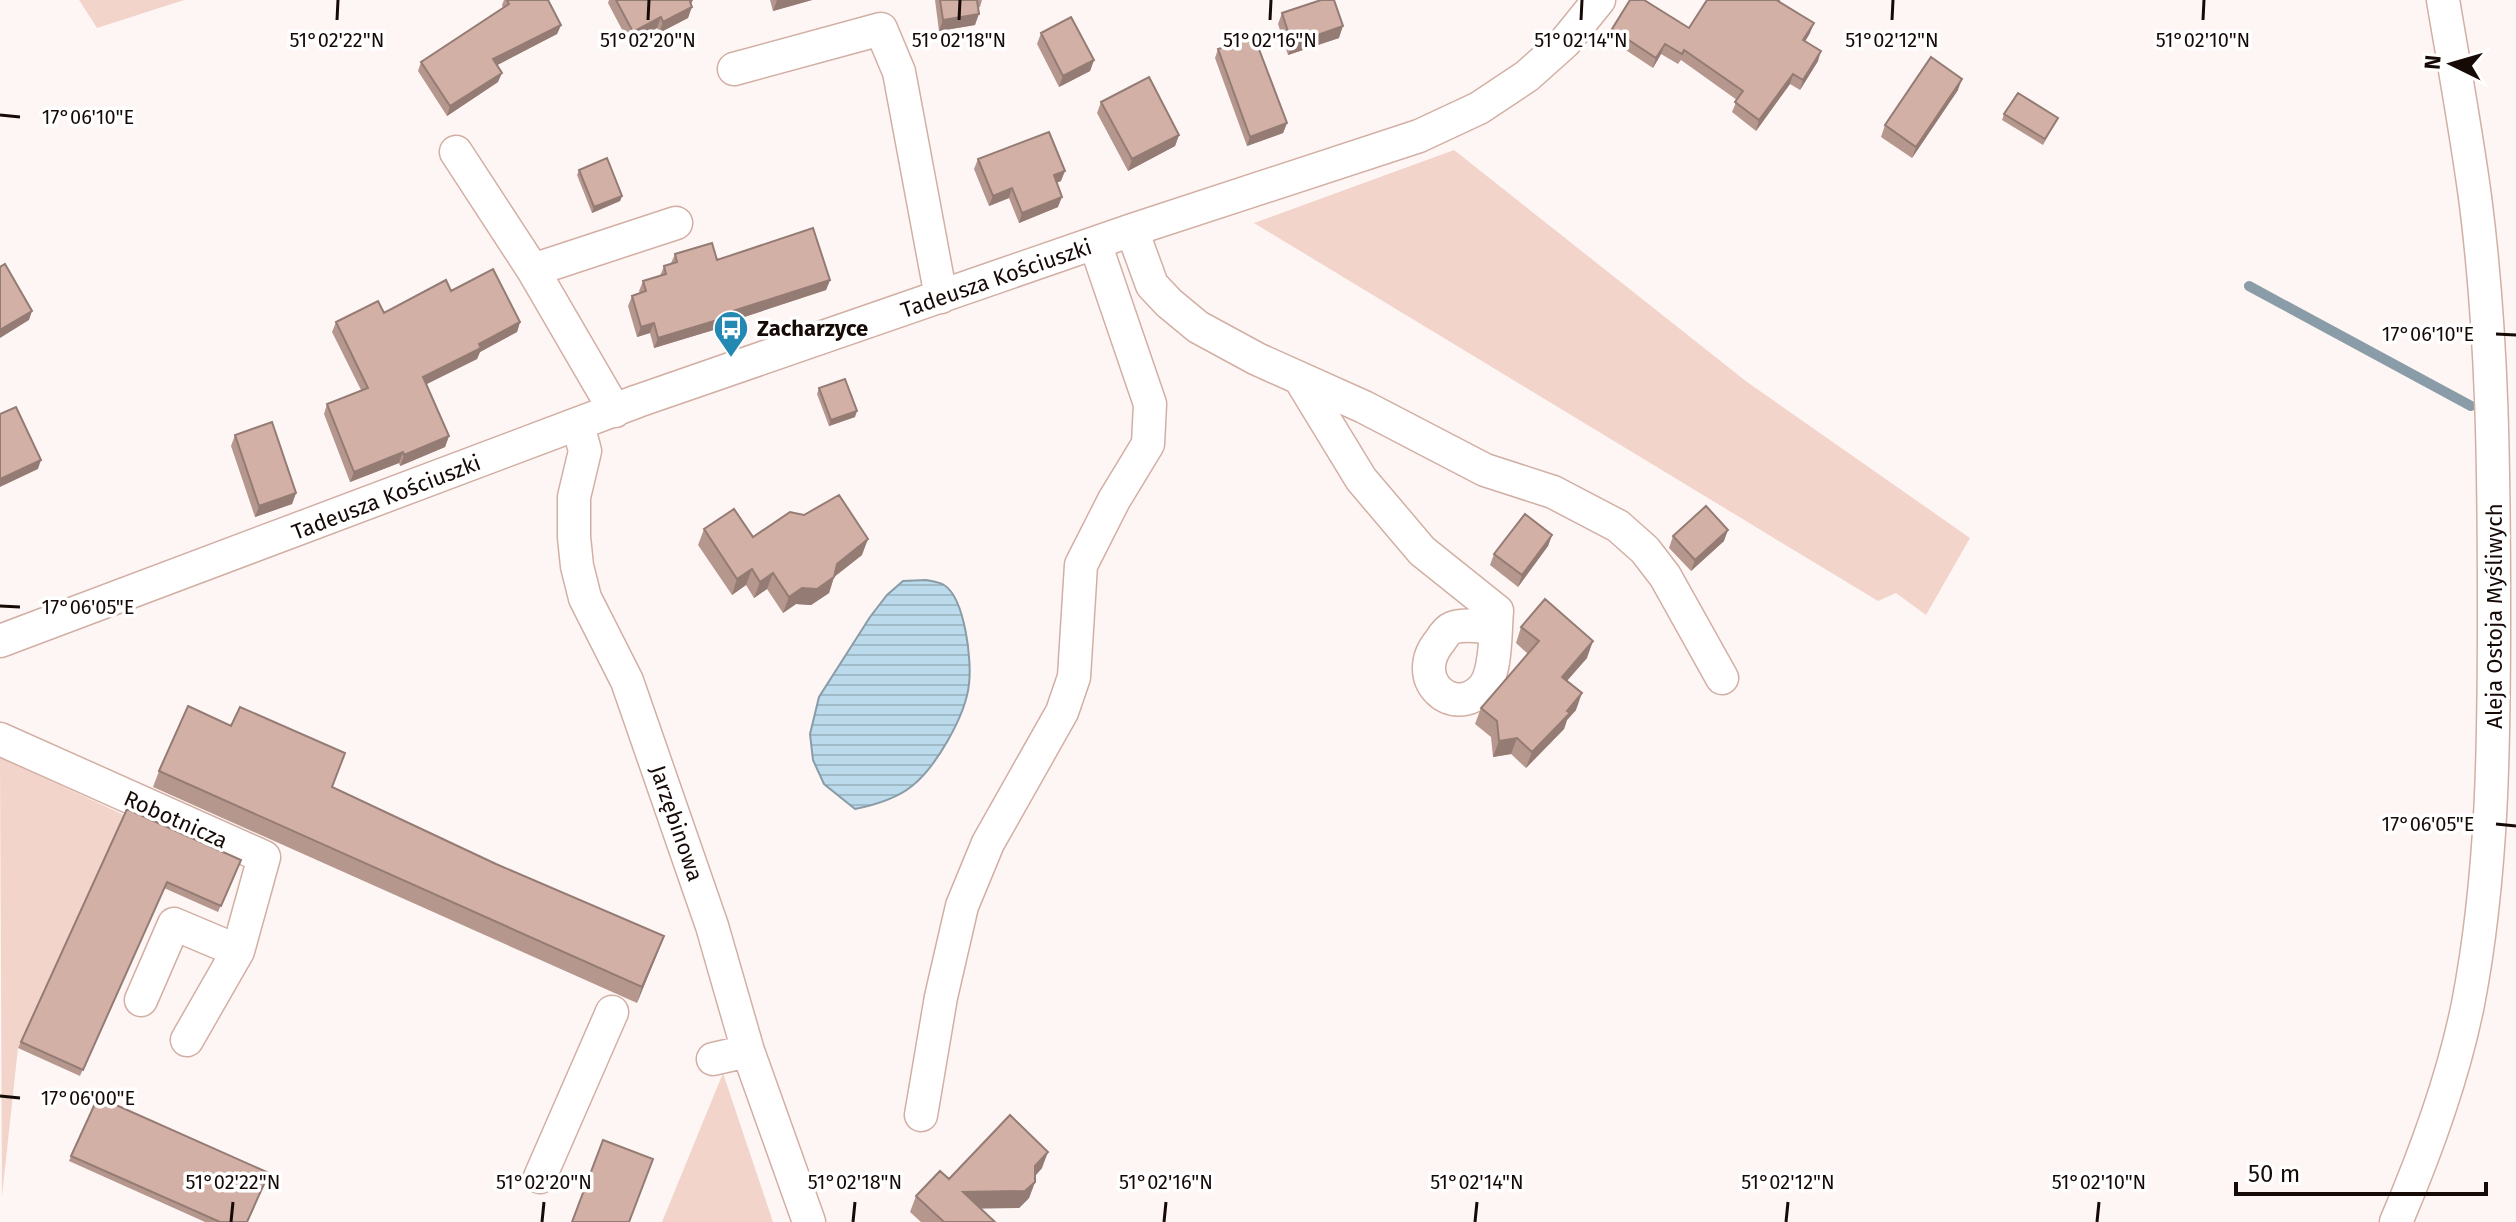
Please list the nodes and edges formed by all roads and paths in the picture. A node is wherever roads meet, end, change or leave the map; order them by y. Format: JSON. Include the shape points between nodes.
{"nodes":[{"id":1,"x":1599,"y":0,"type":"edge"},
{"id":2,"x":2443,"y":0,"type":"edge"},
{"id":3,"x":734,"y":69,"type":"dead end"},
{"id":4,"x":456,"y":152,"type":"dead end"},
{"id":5,"x":676,"y":223,"type":"dead end"},
{"id":6,"x":1132,"y":230,"type":"junction"},
{"id":7,"x":1095,"y":243,"type":"junction"},
{"id":8,"x":533,"y":270,"type":"junction"},
{"id":9,"x":941,"y":297,"type":"junction"},
{"id":10,"x":1300,"y":379,"type":"junction"},
{"id":11,"x":615,"y":411,"type":"junction"},
{"id":12,"x":578,"y":425,"type":"junction"},
{"id":13,"x":1496,"y":628,"type":"dead end"},
{"id":14,"x":0,"y":641,"type":"edge"},
{"id":15,"x":1722,"y":678,"type":"dead end"},
{"id":16,"x":0,"y":739,"type":"edge"},
{"id":17,"x":238,"y":951,"type":"junction"},
{"id":18,"x":141,"y":1000,"type":"dead end"},
{"id":19,"x":612,"y":1012,"type":"dead end"},
{"id":20,"x":187,"y":1040,"type":"dead end"},
{"id":21,"x":748,"y":1051,"type":"junction"},
{"id":22,"x":713,"y":1059,"type":"dead end"},
{"id":23,"x":921,"y":1115,"type":"dead end"},
{"id":24,"x":540,"y":1177,"type":"dead end"},
{"id":25,"x":809,"y":1222,"type":"edge"},
{"id":26,"x":2396,"y":1222,"type":"edge"}],
"edges":[{"from":1,"to":6,"type":"street","name":"Tadeusza Kościuszki","via":[[1565,42],[1479,108],[1419,136]]},
{"from":2,"to":26,"type":"street","name":"Aleja Ostoja Myśliwych","via":[[2475,197],[2488,339],[2494,762],[2488,863],[2467,1005],[2426,1151]]},
{"from":3,"to":9,"type":"street","via":[[881,29],[899,72]]},
{"from":4,"to":8,"type":"street"},
{"from":5,"to":8,"type":"street"},
{"from":6,"to":7,"type":"street","name":"Tadeusza Kościuszki"},
{"from":6,"to":10,"type":"street","via":[[1152,285],[1169,303],[1198,327]]},
{"from":7,"to":9,"type":"street","name":"Tadeusza Kościuszki"},
{"from":7,"to":23,"type":"street","via":[[1150,404],[1148,444],[1081,565],[1074,677],[1062,712],[988,843],[962,906]]},
{"from":8,"to":11,"type":"street"},
{"from":9,"to":11,"type":"street","name":"Tadeusza Kościuszki"},
{"from":10,"to":13,"type":"street","via":[[1361,479],[1422,551],[1497,611]]},
{"from":10,"to":15,"type":"street","via":[[1485,470],[1553,492],[1618,526],[1665,576]]},
{"from":11,"to":12,"type":"street","name":"Tadeusza Kościuszki"},
{"from":12,"to":14,"type":"street","name":"Tadeusza Kościuszki"},
{"from":12,"to":21,"type":"street","name":"Jarzębinowa","via":[[585,451],[574,497],[574,537],[585,598],[632,694],[712,926]]},
{"from":16,"to":17,"type":"street","name":"Robotnicza","via":[[264,857]]},
{"from":17,"to":18,"type":"street","via":[[174,924]]},
{"from":17,"to":20,"type":"street"},
{"from":19,"to":24,"type":"street"},
{"from":21,"to":22,"type":"street"},
{"from":21,"to":25,"type":"street","name":"Jarzębinowa"}]}
